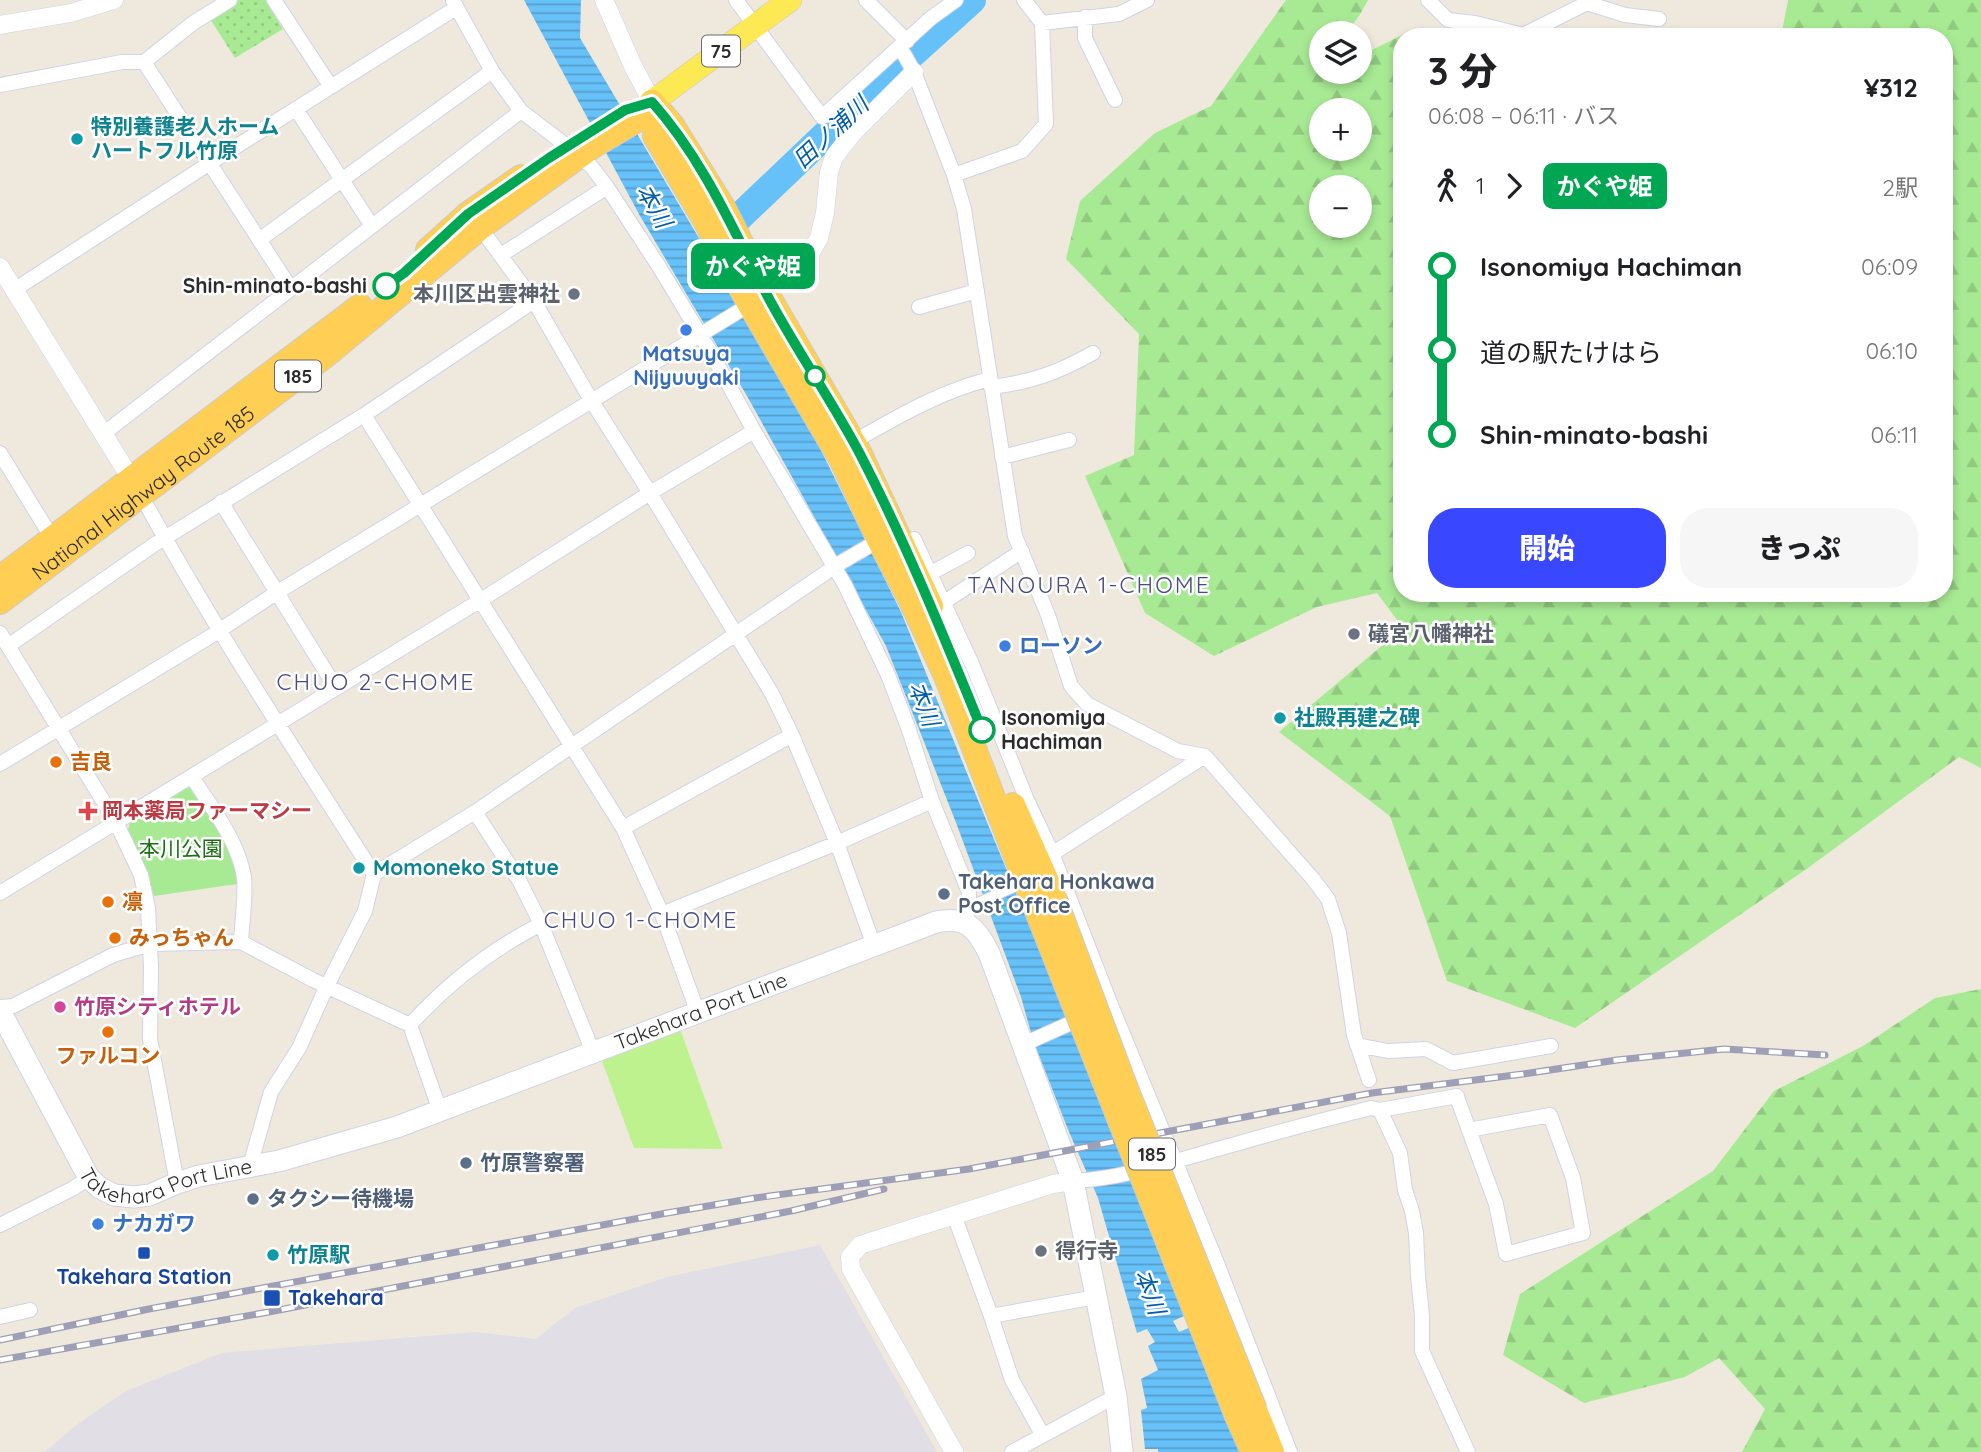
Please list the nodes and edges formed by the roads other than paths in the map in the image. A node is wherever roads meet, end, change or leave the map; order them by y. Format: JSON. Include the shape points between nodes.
{"nodes":[{"id":1,"x":114,"y":0,"type":"edge"},
{"id":2,"x":230,"y":0,"type":"edge"},
{"id":3,"x":274,"y":0,"type":"edge"},
{"id":4,"x":604,"y":0,"type":"edge"},
{"id":5,"x":736,"y":0,"type":"edge"},
{"id":6,"x":790,"y":0,"type":"edge"},
{"id":7,"x":866,"y":0,"type":"edge"},
{"id":8,"x":956,"y":0,"type":"edge"},
{"id":9,"x":1024,"y":0,"type":"edge"},
{"id":10,"x":1147,"y":0,"type":"edge"},
{"id":11,"x":1428,"y":0,"type":"edge"},
{"id":12,"x":454,"y":4,"type":"edge"},
{"id":13,"x":1085,"y":17,"type":"junction"},
{"id":14,"x":1659,"y":19,"type":"dead end"},
{"id":15,"x":1042,"y":23,"type":"junction"},
{"id":16,"x":0,"y":24,"type":"edge"},
{"id":17,"x":755,"y":26,"type":"junction"},
{"id":18,"x":1495,"y":28,"type":"edge"},
{"id":19,"x":1537,"y":28,"type":"edge"},
{"id":20,"x":903,"y":46,"type":"junction"},
{"id":21,"x":144,"y":62,"type":"junction"},
{"id":22,"x":912,"y":69,"type":"junction"},
{"id":23,"x":492,"y":71,"type":"junction"},
{"id":24,"x":0,"y":85,"type":"edge"},
{"id":25,"x":331,"y":87,"type":"junction"},
{"id":26,"x":1115,"y":100,"type":"dead end"},
{"id":27,"x":652,"y":102,"type":"junction"},
{"id":28,"x":296,"y":109,"type":"junction"},
{"id":29,"x":521,"y":111,"type":"junction"},
{"id":30,"x":581,"y":146,"type":"junction"},
{"id":31,"x":209,"y":163,"type":"junction"},
{"id":32,"x":954,"y":175,"type":"junction"},
{"id":33,"x":342,"y":181,"type":"junction"},
{"id":34,"x":607,"y":187,"type":"junction"},
{"id":35,"x":474,"y":220,"type":"junction"},
{"id":36,"x":372,"y":226,"type":"junction"},
{"id":37,"x":259,"y":240,"type":"junction"},
{"id":38,"x":501,"y":254,"type":"junction"},
{"id":39,"x":0,"y":267,"type":"edge"},
{"id":40,"x":291,"y":289,"type":"junction"},
{"id":41,"x":977,"y":291,"type":"junction"},
{"id":42,"x":7,"y":295,"type":"edge"},
{"id":43,"x":534,"y":301,"type":"junction"},
{"id":44,"x":753,"y":302,"type":"junction"},
{"id":45,"x":919,"y":307,"type":"dead end"},
{"id":46,"x":703,"y":332,"type":"junction"},
{"id":47,"x":1093,"y":353,"type":"dead end"},
{"id":48,"x":990,"y":383,"type":"junction"},
{"id":49,"x":592,"y":400,"type":"junction"},
{"id":50,"x":365,"y":415,"type":"junction"},
{"id":51,"x":754,"y":431,"type":"junction"},
{"id":52,"x":103,"y":434,"type":"junction"},
{"id":53,"x":1069,"y":440,"type":"dead end"},
{"id":54,"x":853,"y":442,"type":"junction"},
{"id":55,"x":0,"y":453,"type":"edge"},
{"id":56,"x":1002,"y":457,"type":"junction"},
{"id":57,"x":136,"y":487,"type":"junction"},
{"id":58,"x":650,"y":493,"type":"junction"},
{"id":59,"x":221,"y":502,"type":"junction"},
{"id":60,"x":421,"y":505,"type":"junction"},
{"id":61,"x":52,"y":538,"type":"junction"},
{"id":62,"x":165,"y":538,"type":"junction"},
{"id":63,"x":890,"y":538,"type":"junction"},
{"id":64,"x":1022,"y":551,"type":"junction"},
{"id":65,"x":968,"y":553,"type":"dead end"},
{"id":66,"x":837,"y":565,"type":"junction"},
{"id":67,"x":931,"y":573,"type":"junction"},
{"id":68,"x":0,"y":578,"type":"edge"},
{"id":69,"x":276,"y":593,"type":"junction"},
{"id":70,"x":481,"y":600,"type":"junction"},
{"id":71,"x":0,"y":602,"type":"edge"},
{"id":72,"x":932,"y":610,"type":"junction"},
{"id":73,"x":220,"y":629,"type":"junction"},
{"id":74,"x":736,"y":636,"type":"junction"},
{"id":75,"x":4,"y":640,"type":"edge"},
{"id":76,"x":336,"y":688,"type":"junction"},
{"id":77,"x":277,"y":723,"type":"junction"},
{"id":78,"x":57,"y":729,"type":"junction"},
{"id":79,"x":792,"y":735,"type":"junction"},
{"id":80,"x":573,"y":746,"type":"junction"},
{"id":81,"x":1205,"y":755,"type":"junction"},
{"id":82,"x":0,"y":764,"type":"edge"},
{"id":83,"x":191,"y":777,"type":"junction"},
{"id":84,"x":932,"y":801,"type":"junction"},
{"id":85,"x":475,"y":813,"type":"junction"},
{"id":86,"x":116,"y":822,"type":"junction"},
{"id":87,"x":623,"y":828,"type":"junction"},
{"id":88,"x":837,"y":844,"type":"junction"},
{"id":89,"x":1045,"y":858,"type":"junction"},
{"id":90,"x":374,"y":874,"type":"junction"},
{"id":91,"x":1017,"y":885,"type":"dead end"},
{"id":92,"x":0,"y":893,"type":"edge"},
{"id":93,"x":1044,"y":901,"type":"junction"},
{"id":94,"x":971,"y":911,"type":"junction"},
{"id":95,"x":662,"y":914,"type":"junction"},
{"id":96,"x":541,"y":924,"type":"junction"},
{"id":97,"x":241,"y":942,"type":"junction"},
{"id":98,"x":150,"y":944,"type":"junction"},
{"id":99,"x":874,"y":946,"type":"junction"},
{"id":100,"x":327,"y":986,"type":"junction"},
{"id":101,"x":1108,"y":1006,"type":"junction"},
{"id":102,"x":0,"y":1009,"type":"edge"},
{"id":103,"x":698,"y":1013,"type":"junction"},
{"id":104,"x":410,"y":1025,"type":"junction"},
{"id":105,"x":1028,"y":1042,"type":"junction"},
{"id":106,"x":1357,"y":1045,"type":"junction"},
{"id":107,"x":1551,"y":1045,"type":"dead end"},
{"id":108,"x":593,"y":1052,"type":"junction"},
{"id":109,"x":1369,"y":1080,"type":"dead end"},
{"id":110,"x":1380,"y":1110,"type":"junction"},
{"id":111,"x":440,"y":1111,"type":"junction"},
{"id":112,"x":1469,"y":1130,"type":"junction"},
{"id":113,"x":1171,"y":1162,"type":"junction"},
{"id":114,"x":250,"y":1166,"type":"junction"},
{"id":115,"x":89,"y":1178,"type":"junction"},
{"id":116,"x":1082,"y":1180,"type":"junction"},
{"id":117,"x":177,"y":1183,"type":"junction"},
{"id":118,"x":954,"y":1215,"type":"junction"},
{"id":119,"x":0,"y":1225,"type":"edge"},
{"id":120,"x":1096,"y":1297,"type":"junction"},
{"id":121,"x":30,"y":1310,"type":"dead end"},
{"id":122,"x":991,"y":1316,"type":"junction"},
{"id":123,"x":0,"y":1317,"type":"edge"},
{"id":124,"x":1116,"y":1396,"type":"junction"},
{"id":125,"x":1042,"y":1434,"type":"junction"},
{"id":126,"x":954,"y":1452,"type":"edge"},
{"id":127,"x":1012,"y":1452,"type":"edge"},
{"id":128,"x":1122,"y":1452,"type":"edge"},
{"id":129,"x":1253,"y":1452,"type":"edge"},
{"id":130,"x":1272,"y":1452,"type":"edge"},
{"id":131,"x":1290,"y":1452,"type":"edge"},
{"id":132,"x":1468,"y":1452,"type":"edge"}],
"edges":[{"from":1,"to":16,"type":"street","via":[[71,13]]},
{"from":2,"to":21,"type":"street","via":[[192,23]]},
{"from":3,"to":25,"type":"street"},
{"from":4,"to":27,"type":"street"},
{"from":5,"to":17,"type":"street"},
{"from":6,"to":17,"type":"main road","number":"75"},
{"from":7,"to":20,"type":"street"},
{"from":8,"to":20,"type":"street"},
{"from":9,"to":15,"type":"street"},
{"from":10,"to":13,"type":"street","via":[[1119,14]]},
{"from":11,"to":18,"type":"street","via":[[1448,20]]},
{"from":12,"to":23,"type":"street"},
{"from":12,"to":25,"type":"street"},
{"from":13,"to":15,"type":"street"},
{"from":13,"to":26,"type":"street","via":[[1085,38]]},
{"from":14,"to":19,"type":"street","via":[[1587,3]]},
{"from":15,"to":32,"type":"street","via":[[1046,124],[1022,151]]},
{"from":17,"to":20,"type":"street","via":[[822,117]]},
{"from":17,"to":27,"type":"main road","number":"75"},
{"from":20,"to":22,"type":"street"},
{"from":21,"to":24,"type":"street"},
{"from":21,"to":31,"type":"street"},
{"from":22,"to":32,"type":"street"},
{"from":22,"to":44,"type":"street","via":[[834,157],[819,238],[807,260]]},
{"from":23,"to":29,"type":"street"},
{"from":23,"to":33,"type":"street"},
{"from":25,"to":28,"type":"street"},
{"from":27,"to":30,"type":"highway","name":"National Highway Route 185","number":"185"},
{"from":27,"to":44,"type":"highway","number":"185","via":[[672,125],[731,245]]},
{"from":28,"to":31,"type":"street"},
{"from":28,"to":33,"type":"street"},
{"from":29,"to":30,"type":"street"},
{"from":29,"to":36,"type":"street"},
{"from":30,"to":34,"type":"street"},
{"from":30,"to":35,"type":"highway","name":"National Highway Route 185","number":"185"},
{"from":31,"to":37,"type":"street"},
{"from":31,"to":42,"type":"street"},
{"from":32,"to":41,"type":"street"},
{"from":33,"to":36,"type":"street"},
{"from":33,"to":37,"type":"street"},
{"from":34,"to":38,"type":"street"},
{"from":34,"to":46,"type":"street"},
{"from":35,"to":38,"type":"street"},
{"from":35,"to":57,"type":"highway","name":"National Highway Route 185","number":"185"},
{"from":36,"to":40,"type":"street"},
{"from":37,"to":40,"type":"street"},
{"from":38,"to":43,"type":"street"},
{"from":39,"to":42,"type":"street"},
{"from":40,"to":52,"type":"street"},
{"from":41,"to":45,"type":"street"},
{"from":41,"to":48,"type":"street"},
{"from":42,"to":52,"type":"street"},
{"from":43,"to":49,"type":"street"},
{"from":43,"to":50,"type":"street"},
{"from":44,"to":46,"type":"street"},
{"from":44,"to":54,"type":"highway","number":"185"},
{"from":44,"to":63,"type":"highway","number":"185"},
{"from":46,"to":49,"type":"street"},
{"from":46,"to":51,"type":"street"},
{"from":47,"to":48,"type":"street","via":[[1059,372],[1016,384]]},
{"from":48,"to":54,"type":"street","via":[[962,386]]},
{"from":48,"to":56,"type":"street"},
{"from":49,"to":58,"type":"street"},
{"from":49,"to":60,"type":"street"},
{"from":50,"to":59,"type":"street"},
{"from":50,"to":60,"type":"street"},
{"from":51,"to":58,"type":"street"},
{"from":51,"to":66,"type":"street"},
{"from":52,"to":57,"type":"street"},
{"from":53,"to":56,"type":"street"},
{"from":54,"to":63,"type":"highway","number":"185"},
{"from":55,"to":61,"type":"street"},
{"from":56,"to":64,"type":"street","via":[[1014,536]]},
{"from":57,"to":61,"type":"highway","name":"National Highway Route 185","number":"185"},
{"from":57,"to":62,"type":"street"},
{"from":57,"to":71,"type":"highway","name":"National Highway Route 185","number":"185"},
{"from":58,"to":70,"type":"street"},
{"from":58,"to":74,"type":"street"},
{"from":59,"to":62,"type":"street"},
{"from":59,"to":69,"type":"street"},
{"from":60,"to":69,"type":"street"},
{"from":60,"to":70,"type":"street"},
{"from":61,"to":68,"type":"highway","name":"National Highway Route 185","number":"185"},
{"from":62,"to":73,"type":"street"},
{"from":62,"to":75,"type":"street"},
{"from":63,"to":66,"type":"street"},
{"from":63,"to":67,"type":"street"},
{"from":63,"to":72,"type":"highway","number":"185"},
{"from":64,"to":72,"type":"street"},
{"from":64,"to":81,"type":"street","via":[[1071,686],[1087,704],[1178,751]]},
{"from":65,"to":67,"type":"street"},
{"from":66,"to":74,"type":"street"},
{"from":66,"to":84,"type":"street","via":[[888,675]]},
{"from":67,"to":72,"type":"street"},
{"from":69,"to":73,"type":"street"},
{"from":69,"to":76,"type":"street"},
{"from":70,"to":76,"type":"street"},
{"from":70,"to":80,"type":"street"},
{"from":72,"to":89,"type":"highway","number":"185"},
{"from":72,"to":93,"type":"highway","number":"185","via":[[946,676]]},
{"from":73,"to":77,"type":"street"},
{"from":73,"to":78,"type":"street"},
{"from":74,"to":79,"type":"street"},
{"from":74,"to":80,"type":"street"},
{"from":75,"to":78,"type":"street"},
{"from":76,"to":77,"type":"street"},
{"from":77,"to":83,"type":"street"},
{"from":77,"to":90,"type":"street"},
{"from":78,"to":82,"type":"street"},
{"from":78,"to":86,"type":"street"},
{"from":79,"to":87,"type":"street"},
{"from":79,"to":88,"type":"street"},
{"from":80,"to":85,"type":"street"},
{"from":80,"to":87,"type":"street"},
{"from":81,"to":89,"type":"street"},
{"from":81,"to":106,"type":"street","via":[[1328,899],[1339,933]]},
{"from":83,"to":86,"type":"street"},
{"from":83,"to":97,"type":"street","via":[[239,858],[244,878]]},
{"from":84,"to":88,"type":"street"},
{"from":84,"to":94,"type":"street","via":[[969,892]]},
{"from":85,"to":90,"type":"street"},
{"from":85,"to":96,"type":"street","via":[[519,880]]},
{"from":86,"to":92,"type":"street"},
{"from":86,"to":98,"type":"street","via":[[141,874]]},
{"from":87,"to":95,"type":"street"},
{"from":88,"to":95,"type":"street"},
{"from":88,"to":99,"type":"street"},
{"from":89,"to":93,"type":"highway","number":"185"},
{"from":89,"to":101,"type":"street"},
{"from":90,"to":100,"type":"street","via":[[365,911]]},
{"from":91,"to":94,"type":"street"},
{"from":93,"to":129,"type":"highway","number":"185","bridge":true},
{"from":93,"to":130,"type":"highway","number":"185","bridge":true,"via":[[1127,1090]]},
{"from":94,"to":99,"type":"main road","name":"Takehara Port Line"},
{"from":94,"to":105,"type":"main road","via":[[971,926],[989,953]]},
{"from":95,"to":103,"type":"street"},
{"from":96,"to":104,"type":"street","via":[[497,948]]},
{"from":96,"to":108,"type":"street"},
{"from":97,"to":98,"type":"street"},
{"from":97,"to":100,"type":"street"},
{"from":98,"to":102,"type":"street","via":[[113,955]]},
{"from":98,"to":117,"type":"street","via":[[150,1039]]},
{"from":99,"to":103,"type":"main road","name":"Takehara Port Line"},
{"from":100,"to":104,"type":"street"},
{"from":100,"to":114,"type":"street","via":[[299,1048],[271,1091]]},
{"from":101,"to":105,"type":"street","bridge":true},
{"from":101,"to":113,"type":"street"},
{"from":102,"to":115,"type":"main road","name":"Takehara Port Line"},
{"from":103,"to":108,"type":"main road","name":"Takehara Port Line"},
{"from":104,"to":111,"type":"street"},
{"from":105,"to":116,"type":"main road"},
{"from":106,"to":107,"type":"street","via":[[1388,1051],[1426,1049],[1453,1063]]},
{"from":106,"to":109,"type":"street"},
{"from":108,"to":111,"type":"main road","name":"Takehara Port Line"},
{"from":110,"to":112,"type":"street","via":[[1457,1096]]},
{"from":110,"to":113,"type":"street","via":[[1371,1108]]},
{"from":110,"to":132,"type":"street","via":[[1400,1153],[1416,1233],[1422,1351]]},
{"from":111,"to":114,"type":"main road","name":"Takehara Port Line","via":[[348,1142]]},
{"from":112,"to":112,"type":"street","via":[[1496,1204],[1506,1254],[1583,1233],[1573,1178],[1550,1115]]},
{"from":113,"to":116,"type":"street","bridge":true},
{"from":113,"to":131,"type":"street","via":[[1215,1258]]},
{"from":114,"to":117,"type":"main road","name":"Takehara Port Line"},
{"from":115,"to":117,"type":"main road","name":"Takehara Port Line","via":[[114,1195],[134,1197]]},
{"from":115,"to":119,"type":"street"},
{"from":116,"to":118,"type":"street","via":[[1052,1184]]},
{"from":116,"to":120,"type":"main road"},
{"from":118,"to":122,"type":"street"},
{"from":118,"to":126,"type":"street","via":[[860,1245],[850,1256],[851,1269]]},
{"from":120,"to":122,"type":"street"},
{"from":120,"to":124,"type":"main road"},
{"from":121,"to":123,"type":"street"},
{"from":122,"to":125,"type":"street","via":[[1012,1380]]},
{"from":124,"to":125,"type":"street"},
{"from":124,"to":128,"type":"main road"},
{"from":125,"to":127,"type":"street"}]}
